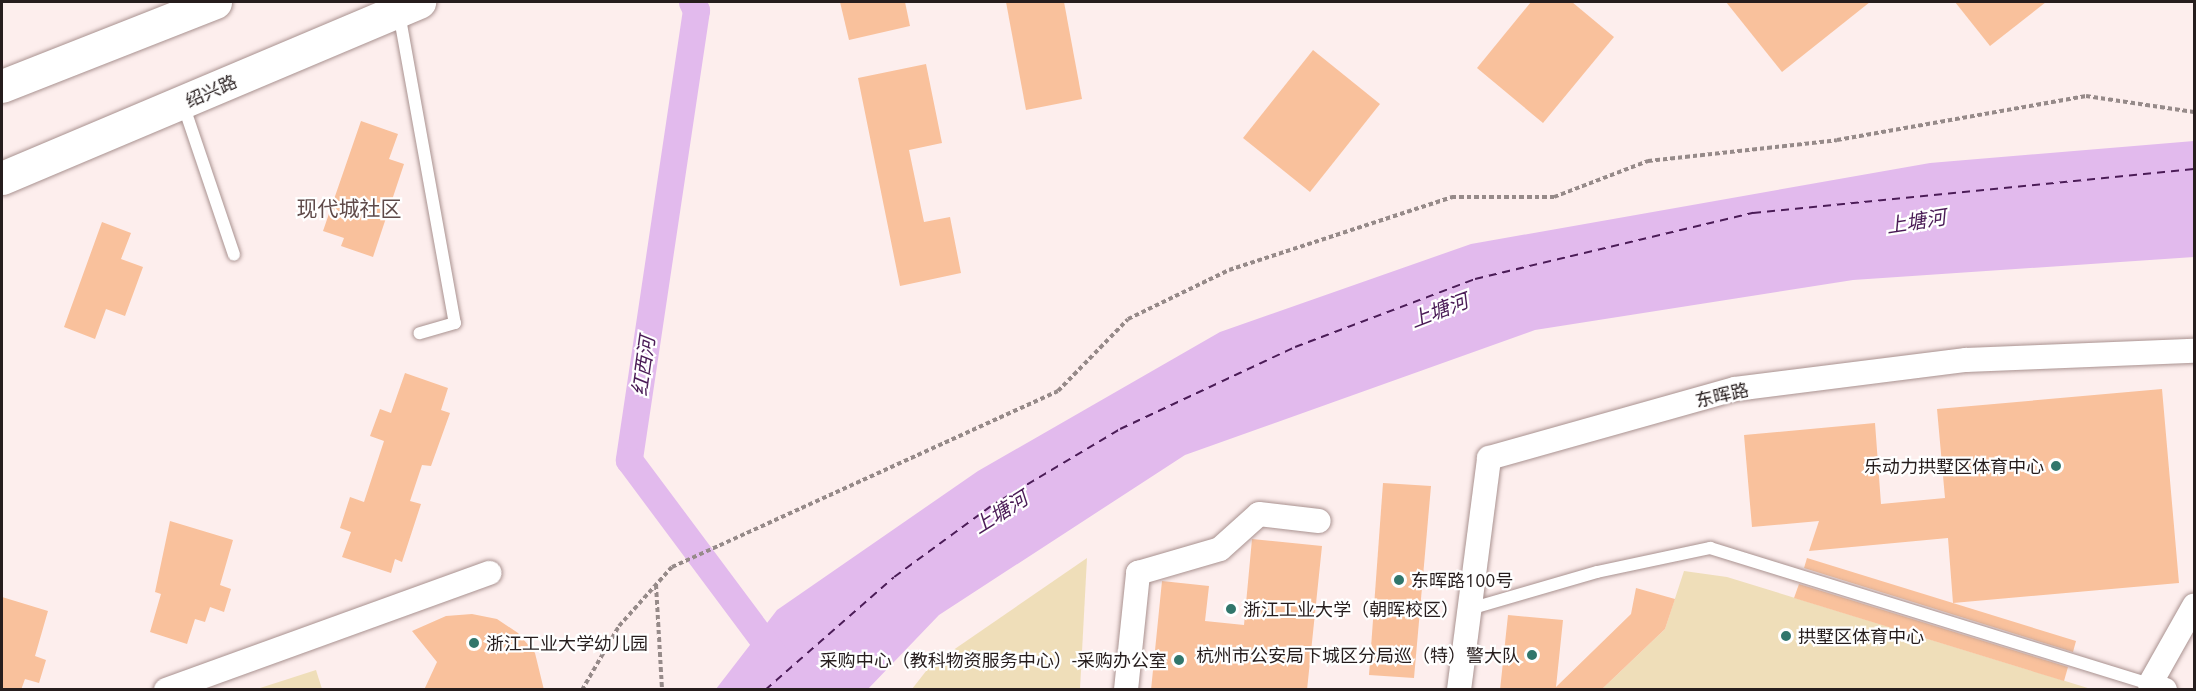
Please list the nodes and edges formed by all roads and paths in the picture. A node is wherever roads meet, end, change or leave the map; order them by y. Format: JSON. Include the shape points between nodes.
{"nodes":[{"id":1,"x":215,"y":2,"type":"edge"},
{"id":2,"x":409,"y":5,"type":"edge"},
{"id":3,"x":2,"y":86,"type":"edge"},
{"id":4,"x":183,"y":104,"type":"junction"},
{"id":5,"x":2194,"y":112,"type":"edge"},
{"id":6,"x":2,"y":178,"type":"edge"},
{"id":7,"x":234,"y":255,"type":"dead end"},
{"id":8,"x":419,"y":333,"type":"dead end"},
{"id":9,"x":2194,"y":351,"type":"edge"},
{"id":10,"x":1320,"y":521,"type":"dead end"},
{"id":11,"x":489,"y":573,"type":"dead end"},
{"id":12,"x":656,"y":585,"type":"junction"},
{"id":13,"x":2194,"y":606,"type":"edge"},
{"id":14,"x":1473,"y":608,"type":"junction"},
{"id":15,"x":2158,"y":687,"type":"edge"},
{"id":16,"x":166,"y":690,"type":"edge"},
{"id":17,"x":582,"y":690,"type":"edge"},
{"id":18,"x":662,"y":690,"type":"edge"},
{"id":19,"x":1125,"y":690,"type":"edge"},
{"id":20,"x":1459,"y":690,"type":"edge"}],
"edges":[{"from":1,"to":3,"type":"main road"},
{"from":2,"to":4,"type":"main road","name":"绍兴路"},
{"from":2,"to":8,"type":"lane","via":[[455,323]]},
{"from":4,"to":6,"type":"main road","name":"绍兴路"},
{"from":4,"to":7,"type":"lane"},
{"from":5,"to":12,"type":"path","via":[[2086,96],[1837,140],[1648,161],[1554,197],[1452,197],[1229,270],[1128,319],[1058,392],[712,546],[682,561]]},
{"from":9,"to":14,"type":"street","name":"东晖路","via":[[1966,360],[1735,389],[1489,458]]},
{"from":10,"to":19,"type":"street","via":[[1259,514],[1220,549],[1138,573]]},
{"from":11,"to":16,"type":"street"},
{"from":12,"to":17,"type":"path","via":[[619,626]]},
{"from":12,"to":18,"type":"path"},
{"from":13,"to":15,"type":"street"},
{"from":14,"to":15,"type":"lane","via":[[1710,548]]},
{"from":14,"to":20,"type":"street","name":"东晖路"}]}
